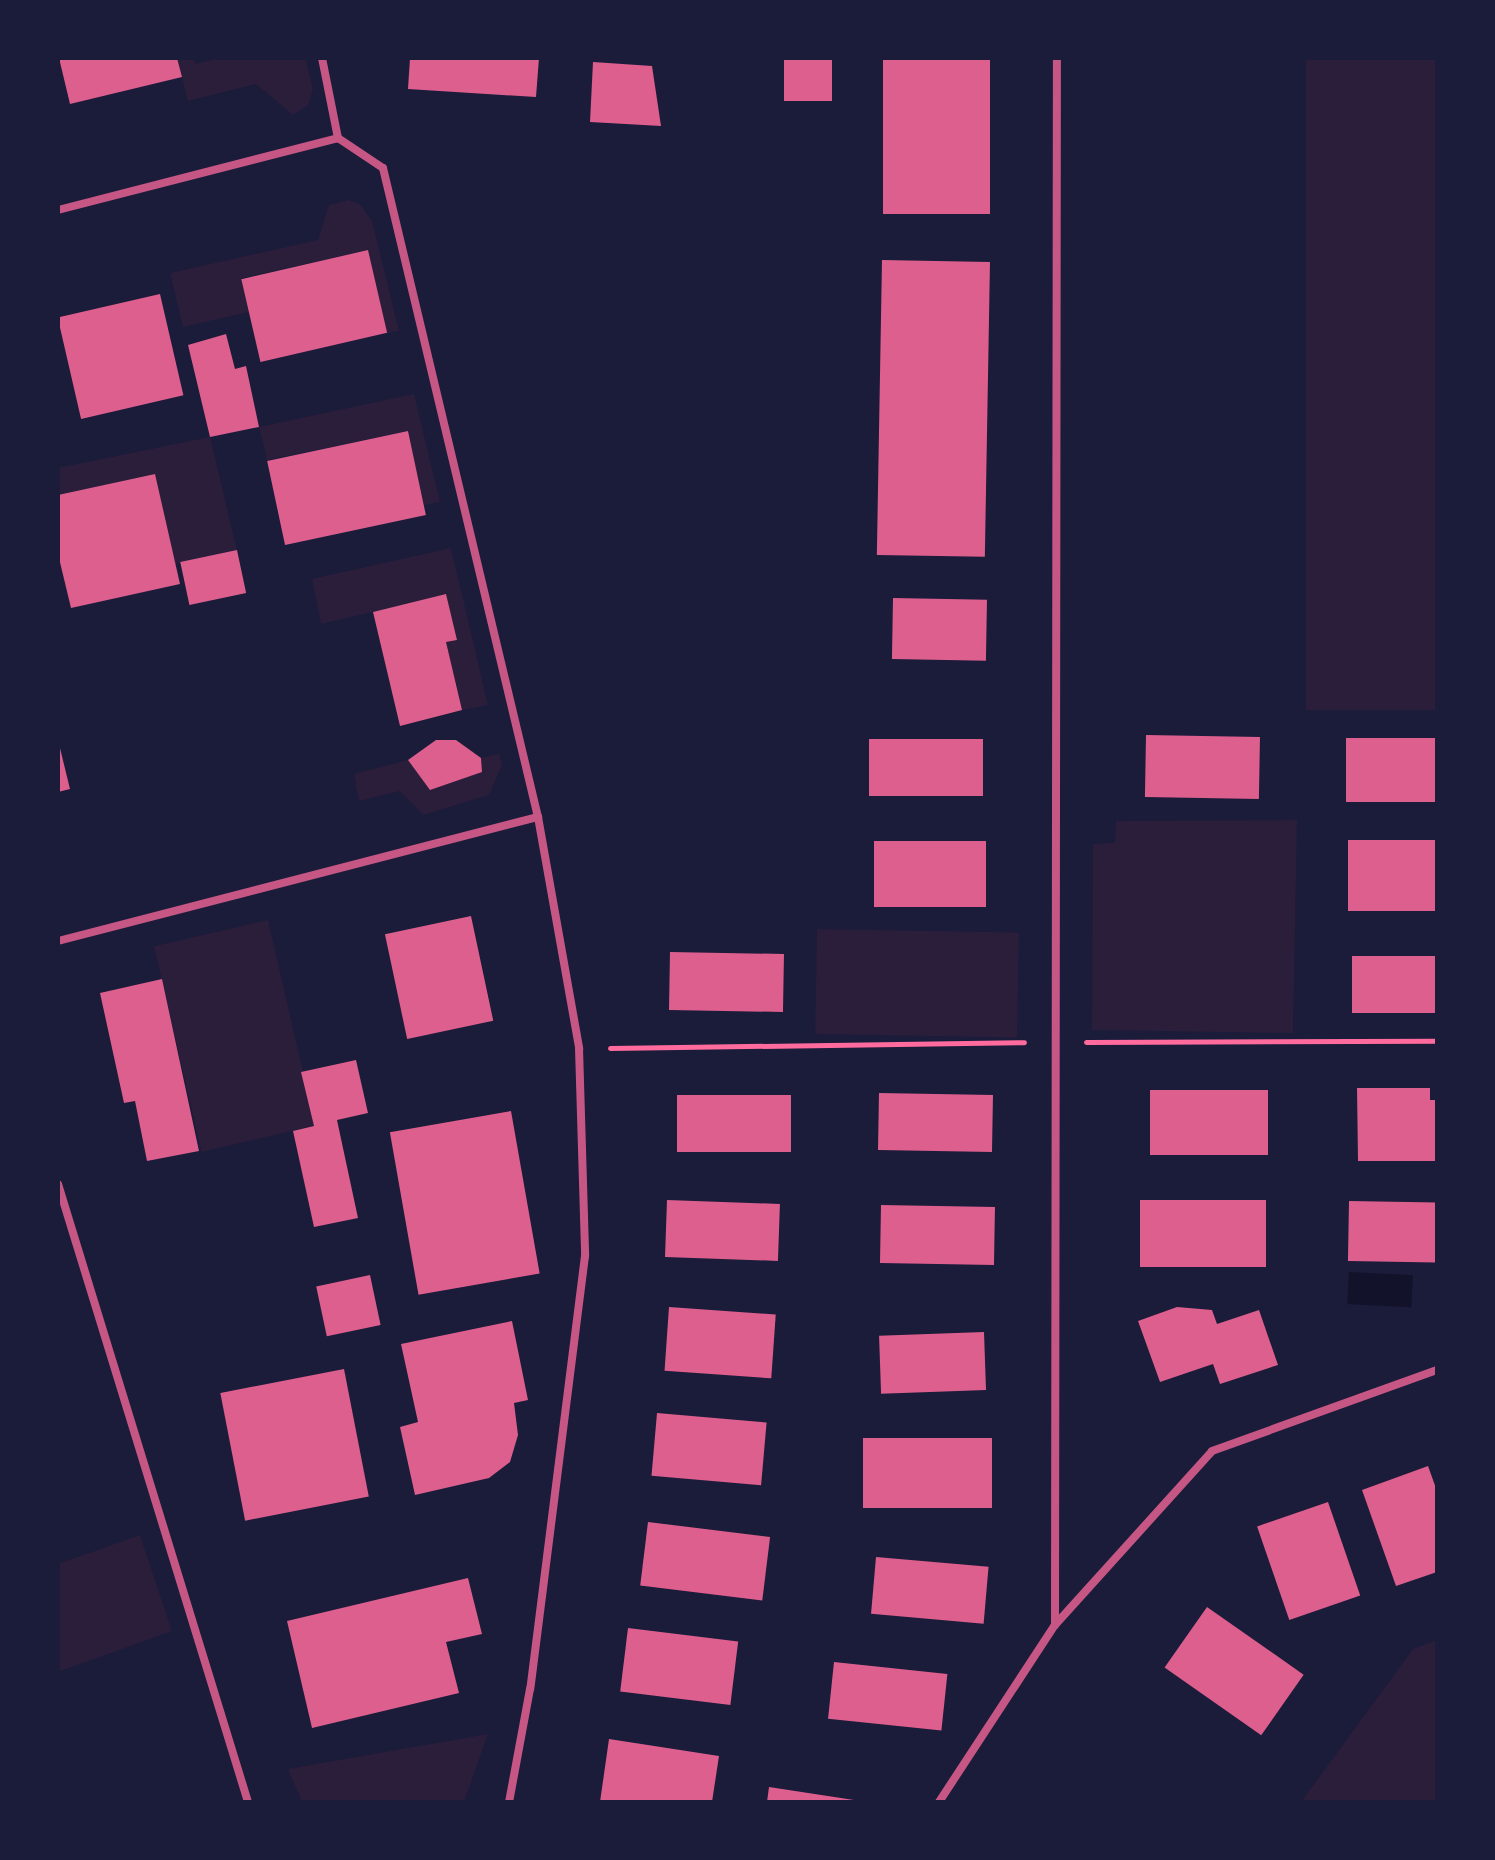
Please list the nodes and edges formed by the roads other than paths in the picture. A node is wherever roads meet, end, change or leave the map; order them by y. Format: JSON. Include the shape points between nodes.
{"nodes":[{"id":1,"x":322,"y":58,"type":"edge"},
{"id":2,"x":1057,"y":58,"type":"edge"},
{"id":3,"x":338,"y":138,"type":"junction"},
{"id":4,"x":58,"y":210,"type":"edge"},
{"id":5,"x":538,"y":817,"type":"junction"},
{"id":6,"x":58,"y":941,"type":"edge"},
{"id":7,"x":58,"y":1184,"type":"edge"},
{"id":8,"x":1437,"y":1370,"type":"edge"},
{"id":9,"x":1055,"y":1625,"type":"junction"},
{"id":10,"x":248,"y":1802,"type":"edge"},
{"id":11,"x":509,"y":1802,"type":"edge"},
{"id":12,"x":939,"y":1802,"type":"edge"}],
"edges":[{"from":1,"to":3,"type":"street"},
{"from":2,"to":9,"type":"street"},
{"from":3,"to":4,"type":"street"},
{"from":3,"to":5,"type":"street","via":[[383,168]]},
{"from":5,"to":6,"type":"street"},
{"from":5,"to":11,"type":"street","via":[[579,1048],[585,1256],[530,1689]]},
{"from":7,"to":10,"type":"street"},
{"from":8,"to":9,"type":"street","via":[[1212,1451]]},
{"from":9,"to":12,"type":"street"}]}
